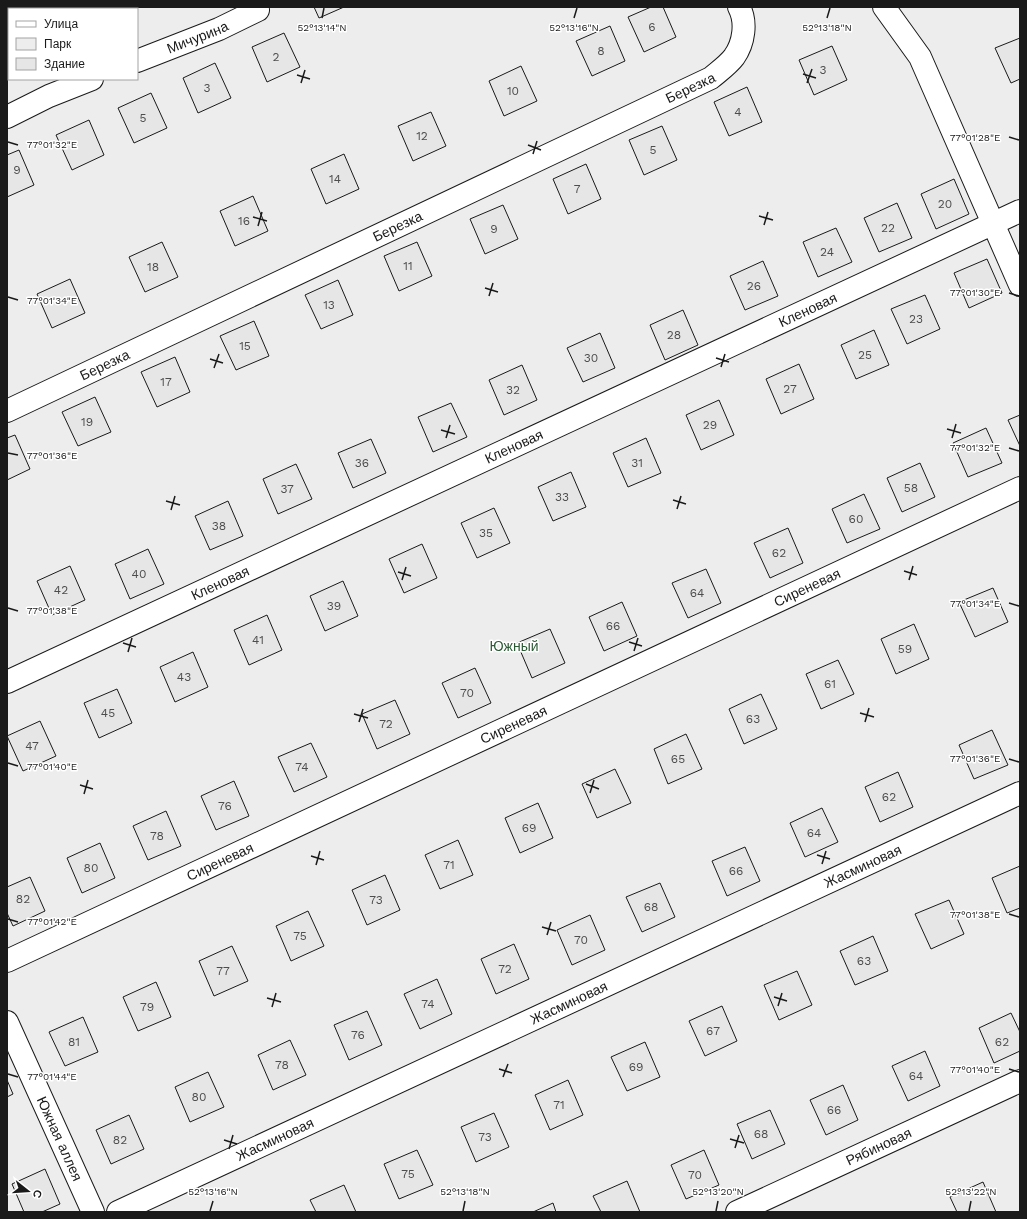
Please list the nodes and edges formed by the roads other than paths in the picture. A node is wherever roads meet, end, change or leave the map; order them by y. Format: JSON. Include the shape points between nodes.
{"nodes":[{"id":1,"x":739,"y":7,"type":"edge"},
{"id":2,"x":884,"y":7,"type":"edge"},
{"id":3,"x":258,"y":10,"type":"dead end"},
{"id":4,"x":138,"y":61,"type":"edge"},
{"id":5,"x":89,"y":80,"type":"edge"},
{"id":6,"x":7,"y":117,"type":"edge"},
{"id":7,"x":1020,"y":211,"type":"edge"},
{"id":8,"x":993,"y":223,"type":"junction"},
{"id":9,"x":1020,"y":285,"type":"edge"},
{"id":10,"x":7,"y":411,"type":"edge"},
{"id":11,"x":1020,"y":488,"type":"edge"},
{"id":12,"x":7,"y":682,"type":"edge"},
{"id":13,"x":1020,"y":793,"type":"edge"},
{"id":14,"x":7,"y":961,"type":"edge"},
{"id":15,"x":7,"y":1022,"type":"edge"},
{"id":16,"x":1020,"y":1081,"type":"edge"},
{"id":17,"x":93,"y":1212,"type":"edge"},
{"id":18,"x":118,"y":1212,"type":"edge"},
{"id":19,"x":737,"y":1212,"type":"edge"}],
"edges":[{"from":1,"to":10,"type":"street","name":"Березка","via":[[744,36],[734,57],[711,78]]},
{"from":2,"to":8,"type":"street","via":[[920,57]]},
{"from":3,"to":4,"type":"street","name":"Мичурина","via":[[219,29]]},
{"from":5,"to":6,"type":"street"},
{"from":7,"to":8,"type":"street","name":"Кленовая"},
{"from":8,"to":9,"type":"street"},
{"from":8,"to":12,"type":"street","name":"Кленовая"},
{"from":11,"to":14,"type":"street","name":"Сиреневая"},
{"from":13,"to":18,"type":"street","name":"Жасминовая"},
{"from":15,"to":17,"type":"street","name":"Южная аллея"},
{"from":16,"to":19,"type":"street","name":"Рябиновая"}]}
